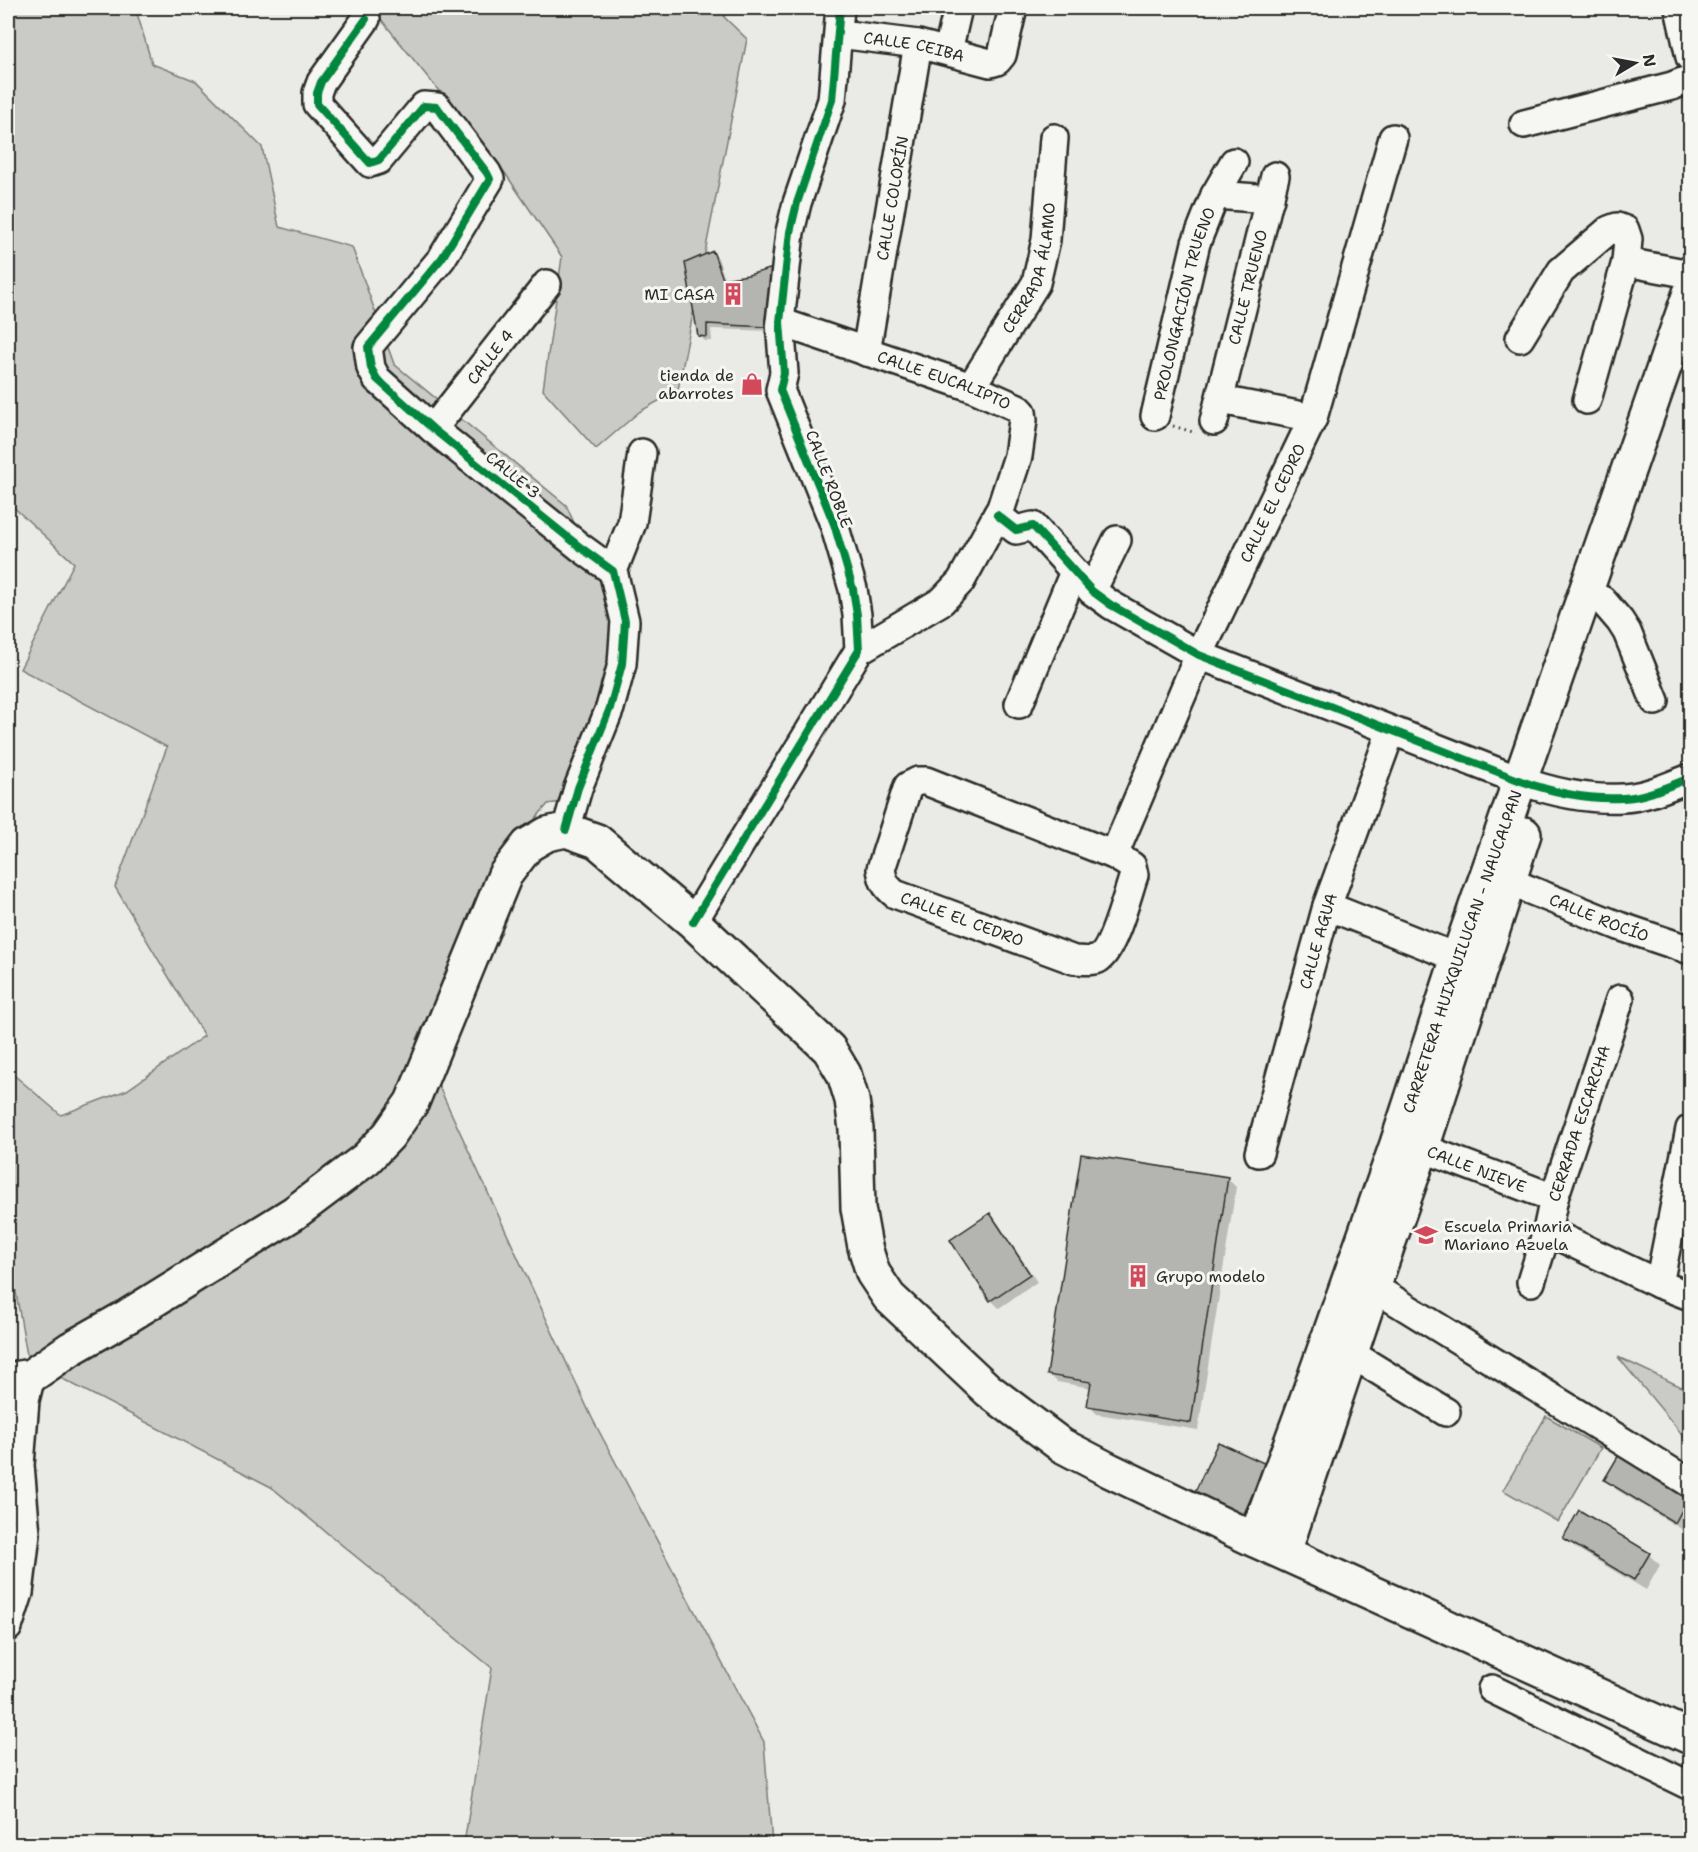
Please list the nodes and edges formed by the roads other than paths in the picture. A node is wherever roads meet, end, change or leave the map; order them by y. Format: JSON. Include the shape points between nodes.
{"nodes":[{"id":1,"x":840,"y":8,"type":"edge"},
{"id":2,"x":958,"y":8,"type":"edge"},
{"id":3,"x":1013,"y":8,"type":"edge"},
{"id":4,"x":1679,"y":8,"type":"edge"},
{"id":5,"x":366,"y":19,"type":"dead end"},
{"id":6,"x":839,"y":34,"type":"junction"},
{"id":7,"x":918,"y":44,"type":"junction"},
{"id":8,"x":948,"y":51,"type":"junction"},
{"id":9,"x":1690,"y":57,"type":"edge"},
{"id":10,"x":1690,"y":79,"type":"edge"},
{"id":11,"x":1524,"y":124,"type":"dead end"},
{"id":12,"x":1054,"y":138,"type":"dead end"},
{"id":13,"x":1393,"y":138,"type":"dead end"},
{"id":14,"x":1234,"y":162,"type":"dead end"},
{"id":15,"x":1272,"y":188,"type":"joint"},
{"id":16,"x":1215,"y":195,"type":"junction"},
{"id":17,"x":1626,"y":262,"type":"junction"},
{"id":18,"x":1690,"y":274,"type":"edge"},
{"id":19,"x":547,"y":284,"type":"dead end"},
{"id":20,"x":1690,"y":293,"type":"edge"},
{"id":21,"x":780,"y":322,"type":"junction"},
{"id":22,"x":1521,"y":338,"type":"dead end"},
{"id":23,"x":1690,"y":344,"type":"edge"},
{"id":24,"x":866,"y":352,"type":"junction"},
{"id":25,"x":971,"y":387,"type":"junction"},
{"id":26,"x":1587,"y":400,"type":"dead end"},
{"id":27,"x":1155,"y":416,"type":"road end"},
{"id":28,"x":1313,"y":418,"type":"junction"},
{"id":29,"x":433,"y":429,"type":"junction"},
{"id":30,"x":642,"y":453,"type":"dead end"},
{"id":31,"x":997,"y":515,"type":"junction"},
{"id":32,"x":1117,"y":540,"type":"dead end"},
{"id":33,"x":613,"y":571,"type":"junction"},
{"id":34,"x":1074,"y":572,"type":"junction"},
{"id":35,"x":1092,"y":591,"type":"junction"},
{"id":36,"x":1602,"y":600,"type":"junction"},
{"id":37,"x":859,"y":650,"type":"junction"},
{"id":38,"x":1199,"y":655,"type":"junction"},
{"id":39,"x":1655,"y":700,"type":"dead end"},
{"id":40,"x":1019,"y":704,"type":"dead end"},
{"id":41,"x":1391,"y":731,"type":"junction"},
{"id":42,"x":1690,"y":778,"type":"edge"},
{"id":43,"x":1529,"y":784,"type":"junction"},
{"id":44,"x":566,"y":830,"type":"junction"},
{"id":45,"x":1114,"y":855,"type":"junction"},
{"id":46,"x":1510,"y":882,"type":"junction"},
{"id":47,"x":1327,"y":906,"type":"junction"},
{"id":48,"x":693,"y":922,"type":"junction"},
{"id":49,"x":1690,"y":950,"type":"edge"},
{"id":50,"x":1458,"y":958,"type":"junction"},
{"id":51,"x":1620,"y":999,"type":"dead end"},
{"id":52,"x":1690,"y":1129,"type":"edge"},
{"id":53,"x":1410,"y":1145,"type":"junction"},
{"id":54,"x":1259,"y":1153,"type":"dead end"},
{"id":55,"x":1554,"y":1198,"type":"junction"},
{"id":56,"x":1547,"y":1231,"type":"junction"},
{"id":57,"x":1531,"y":1282,"type":"dead end"},
{"id":58,"x":1659,"y":1284,"type":"junction"},
{"id":59,"x":1373,"y":1287,"type":"junction"},
{"id":60,"x":1690,"y":1296,"type":"edge"},
{"id":61,"x":1350,"y":1353,"type":"junction"},
{"id":62,"x":19,"y":1378,"type":"edge"},
{"id":63,"x":1446,"y":1412,"type":"dead end"},
{"id":64,"x":1690,"y":1483,"type":"edge"},
{"id":65,"x":1270,"y":1546,"type":"junction"},
{"id":66,"x":8,"y":1627,"type":"edge"},
{"id":67,"x":1492,"y":1689,"type":"dead end"},
{"id":68,"x":1690,"y":1737,"type":"edge"},
{"id":69,"x":1690,"y":1786,"type":"edge"}],
"edges":[{"from":1,"to":6,"type":"street","name":"CALLE ROBLE"},
{"from":2,"to":8,"type":"street"},
{"from":3,"to":8,"type":"street","name":"CALLE CEIBA","via":[[1002,55],[997,61],[990,63]]},
{"from":4,"to":9,"type":"street"},
{"from":5,"to":29,"type":"street","name":"CALLE 3","via":[[321,82],[317,104],[370,163],[379,160],[424,106],[437,106],[490,179],[442,258],[368,347],[377,380]]},
{"from":6,"to":7,"type":"street","name":"CALLE CEIBA"},
{"from":6,"to":21,"type":"street","name":"CALLE ROBLE","via":[[832,100],[790,232]]},
{"from":7,"to":8,"type":"street","name":"CALLE CEIBA"},
{"from":7,"to":24,"type":"street","name":"CALLE COLORÍN"},
{"from":10,"to":11,"type":"street"},
{"from":12,"to":25,"type":"street","name":"CERRADA ÁLAMO","via":[[1046,240],[1036,283]]},
{"from":13,"to":28,"type":"street","name":"CALLE EL CEDRO"},
{"from":14,"to":16,"type":"street","name":"PROLONGACIÓN TRUENO"},
{"from":15,"to":16,"type":"street","name":"PROLONGACIÓN TRUENO"},
{"from":15,"to":28,"type":"street","name":"CALLE TRUENO","via":[[1218,410]]},
{"from":16,"to":27,"type":"street","name":"PROLONGACIÓN TRUENO","via":[[1196,243]]},
{"from":17,"to":18,"type":"street"},
{"from":17,"to":22,"type":"street","via":[[1628,238],[1617,227],[1561,271]]},
{"from":17,"to":26,"type":"street"},
{"from":19,"to":29,"type":"street","name":"CALLE 4"},
{"from":20,"to":43,"type":"main road","name":"CARRETERA HUIXQUILUCAN - NAUCALPAN"},
{"from":21,"to":24,"type":"street","name":"CALLE EUCALIPTO"},
{"from":21,"to":37,"type":"street","name":"CALLE ROBLE","via":[[784,373],[780,390],[834,524],[853,588]]},
{"from":23,"to":36,"type":"main road","name":"CARRETERA HUIXQUILUCAN - NAUCALPAN"},
{"from":24,"to":25,"type":"street","name":"CALLE EUCALIPTO"},
{"from":25,"to":31,"type":"street","name":"CALLE EUCALIPTO","via":[[1022,412],[1018,456]]},
{"from":28,"to":38,"type":"street","name":"CALLE EL CEDRO"},
{"from":29,"to":33,"type":"street","name":"CALLE 3"},
{"from":30,"to":33,"type":"street","via":[[632,523]]},
{"from":31,"to":34,"type":"street","via":[[1016,530],[1033,526]]},
{"from":31,"to":37,"type":"street","name":"CALLE EUCALIPTO","via":[[961,581],[942,601]]},
{"from":32,"to":35,"type":"street"},
{"from":33,"to":44,"type":"street","via":[[625,621],[622,664]]},
{"from":34,"to":35,"type":"street"},
{"from":34,"to":40,"type":"street"},
{"from":35,"to":38,"type":"street","via":[[1111,606]]},
{"from":36,"to":39,"type":"street","via":[[1627,632]]},
{"from":36,"to":43,"type":"main road","name":"CARRETERA HUIXQUILUCAN - NAUCALPAN"},
{"from":37,"to":48,"type":"street"},
{"from":38,"to":41,"type":"street"},
{"from":38,"to":45,"type":"street","name":"CALLE EL CEDRO"},
{"from":41,"to":43,"type":"street"},
{"from":41,"to":47,"type":"street","name":"CALLE AGUA"},
{"from":42,"to":43,"type":"street","via":[[1622,798],[1566,794]]},
{"from":43,"to":46,"type":"main road","name":"CARRETERA HUIXQUILUCAN - NAUCALPAN"},
{"from":43,"to":50,"type":"main road","name":"CARRETERA HUIXQUILUCAN - NAUCALPAN"},
{"from":44,"to":48,"type":"main road","via":[[597,841]]},
{"from":44,"to":62,"type":"main road","via":[[547,834],[528,845],[506,875],[411,1102],[374,1151],[294,1213]]},
{"from":45,"to":45,"type":"street","name":"CALLE EL CEDRO","via":[[918,781],[908,786],[881,869],[883,881],[895,894],[1074,960],[1086,961],[1099,959],[1107,950],[1134,875],[1132,866]]},
{"from":46,"to":49,"type":"street","name":"CALLE ROCÍO"},
{"from":46,"to":53,"type":"main road","name":"CARRETERA HUIXQUILUCAN - NAUCALPAN"},
{"from":47,"to":50,"type":"street"},
{"from":47,"to":54,"type":"street","name":"CALLE AGUA"},
{"from":48,"to":65,"type":"main road","via":[[830,1049],[844,1074],[853,1109],[858,1208],[865,1247],[873,1273],[889,1297],[988,1390],[1061,1445]]},
{"from":50,"to":53,"type":"main road","name":"CARRETERA HUIXQUILUCAN - NAUCALPAN"},
{"from":51,"to":55,"type":"street","name":"CERRADA ESCARCHA"},
{"from":52,"to":58,"type":"street"},
{"from":53,"to":55,"type":"street","name":"CALLE NIEVE"},
{"from":53,"to":59,"type":"main road","name":"CARRETERA HUIXQUILUCAN - NAUCALPAN"},
{"from":53,"to":65,"type":"main road","name":"CARRETERA HUIXQUILUCAN - NAUCALPAN","via":[[1303,1410]]},
{"from":55,"to":56,"type":"street","name":"CERRADA ESCARCHA"},
{"from":56,"to":57,"type":"street","name":"CERRADA ESCARCHA"},
{"from":56,"to":58,"type":"street"},
{"from":58,"to":60,"type":"street"},
{"from":59,"to":61,"type":"main road","name":"CARRETERA HUIXQUILUCAN - NAUCALPAN"},
{"from":59,"to":64,"type":"street"},
{"from":61,"to":63,"type":"street"},
{"from":61,"to":65,"type":"main road","name":"CARRETERA HUIXQUILUCAN - NAUCALPAN"},
{"from":62,"to":66,"type":"street","via":[[25,1400],[20,1466],[26,1534],[19,1593]]},
{"from":65,"to":68,"type":"main road"},
{"from":67,"to":69,"type":"street"}]}
